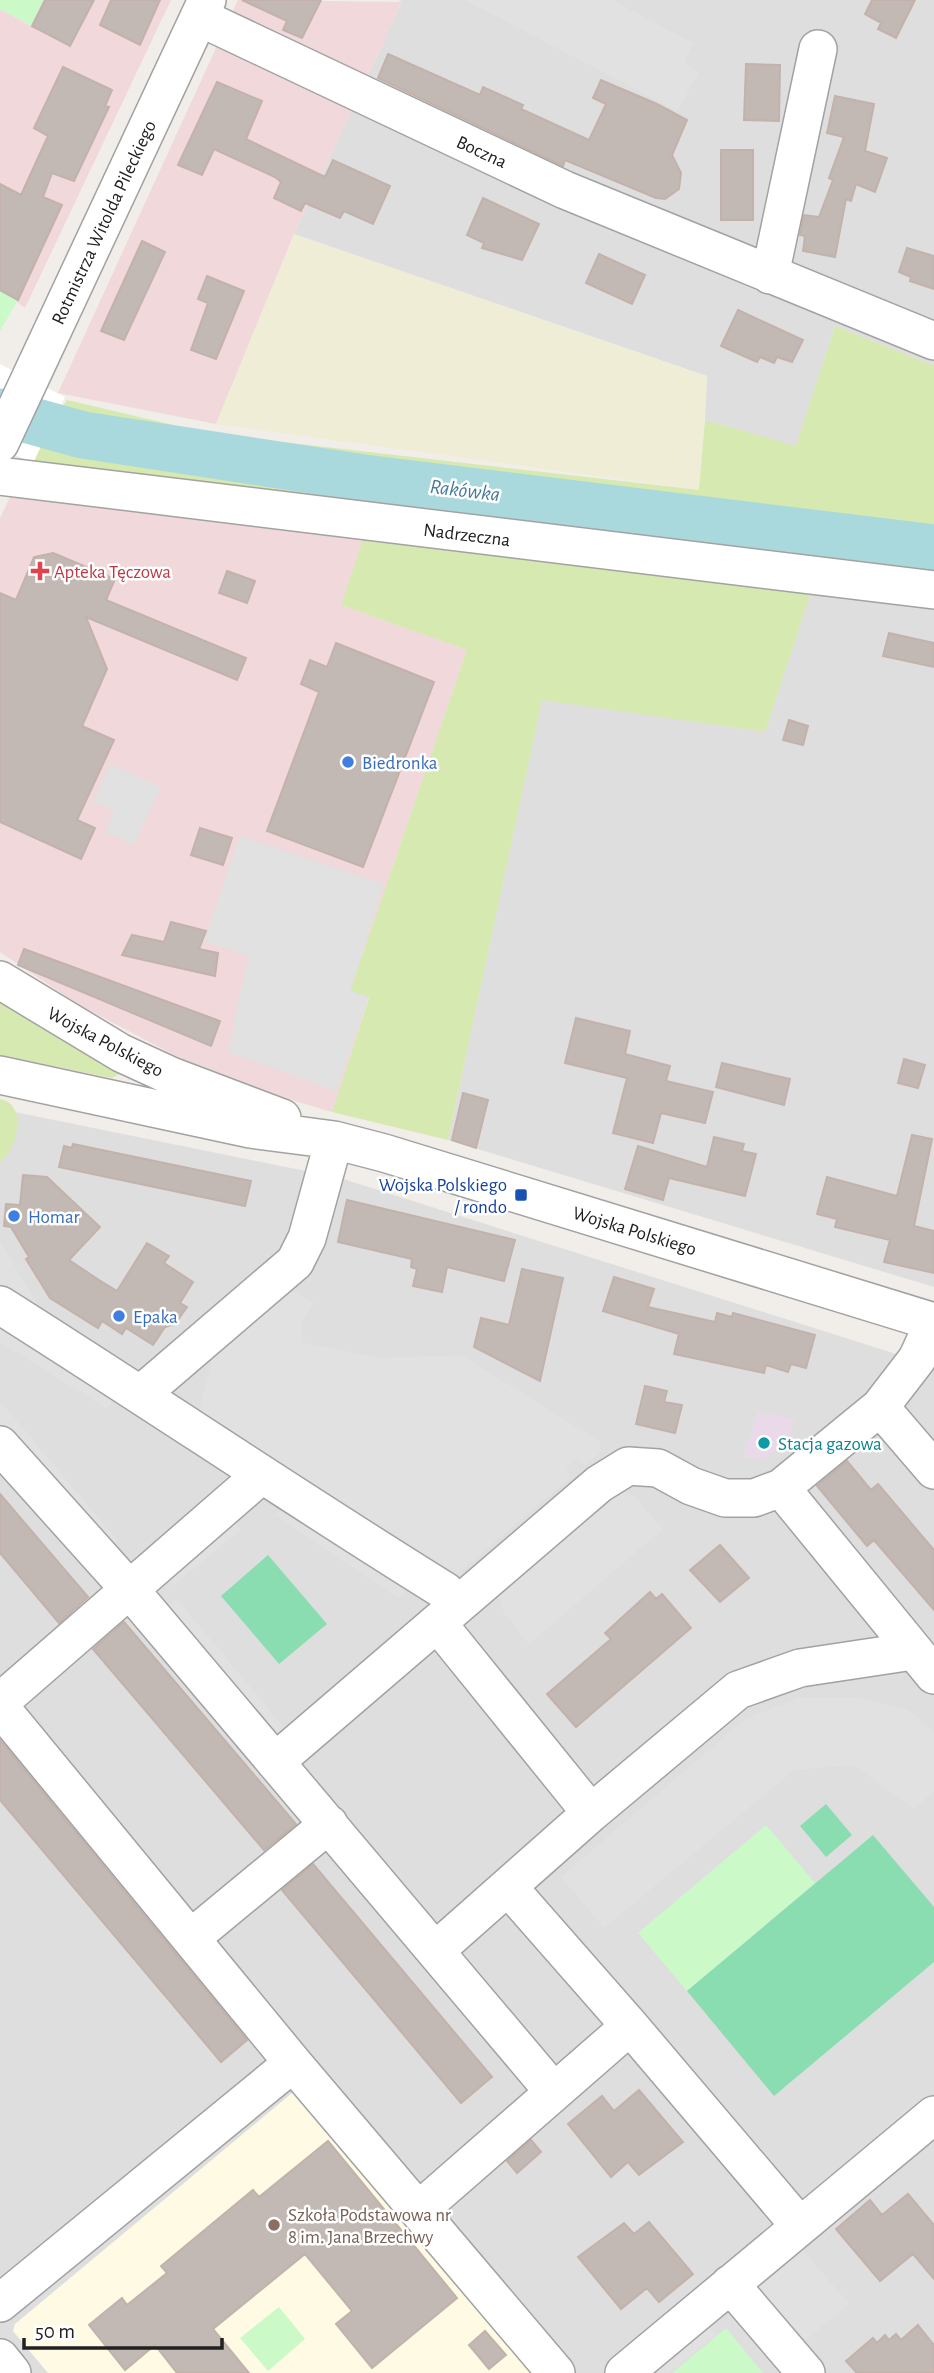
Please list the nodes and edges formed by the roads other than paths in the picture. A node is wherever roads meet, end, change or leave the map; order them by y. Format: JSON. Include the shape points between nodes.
{"nodes":[{"id":1,"x":203,"y":8,"type":"edge"},
{"id":2,"x":818,"y":49,"type":"dead end"},
{"id":3,"x":770,"y":275,"type":"junction"},
{"id":4,"x":934,"y":341,"type":"edge"},
{"id":5,"x":0,"y":443,"type":"edge"},
{"id":6,"x":0,"y":476,"type":"edge"},
{"id":7,"x":934,"y":590,"type":"edge"},
{"id":8,"x":0,"y":980,"type":"edge"},
{"id":9,"x":0,"y":1074,"type":"edge"},
{"id":10,"x":334,"y":1140,"type":"junction"},
{"id":11,"x":0,"y":1305,"type":"edge"},
{"id":12,"x":934,"y":1322,"type":"edge"},
{"id":13,"x":141,"y":1394,"type":"junction"},
{"id":14,"x":880,"y":1407,"type":"junction"},
{"id":15,"x":0,"y":1445,"type":"edge"},
{"id":16,"x":934,"y":1470,"type":"edge"},
{"id":17,"x":260,"y":1476,"type":"junction"},
{"id":18,"x":780,"y":1489,"type":"junction"},
{"id":19,"x":130,"y":1590,"type":"junction"},
{"id":20,"x":447,"y":1614,"type":"junction"},
{"id":21,"x":923,"y":1663,"type":"edge"},
{"id":22,"x":0,"y":1704,"type":"edge"},
{"id":23,"x":275,"y":1762,"type":"junction"},
{"id":24,"x":592,"y":1813,"type":"junction"},
{"id":25,"x":328,"y":1824,"type":"junction"},
{"id":26,"x":508,"y":1886,"type":"junction"},
{"id":27,"x":191,"y":1938,"type":"junction"},
{"id":28,"x":435,"y":1951,"type":"junction"},
{"id":29,"x":630,"y":2026,"type":"junction"},
{"id":30,"x":293,"y":2063,"type":"junction"},
{"id":31,"x":554,"y":2092,"type":"junction"},
{"id":32,"x":934,"y":2115,"type":"edge"},
{"id":33,"x":419,"y":2210,"type":"junction"},
{"id":34,"x":799,"y":2225,"type":"junction"},
{"id":35,"x":730,"y":2284,"type":"junction"},
{"id":36,"x":0,"y":2303,"type":"edge"},
{"id":37,"x":0,"y":2358,"type":"edge"},
{"id":38,"x":12,"y":2373,"type":"edge"},
{"id":39,"x":556,"y":2373,"type":"edge"},
{"id":40,"x":624,"y":2373,"type":"edge"},
{"id":41,"x":806,"y":2373,"type":"edge"}],
"edges":[{"from":1,"to":3,"type":"street","name":"Boczna","via":[[565,190]]},
{"from":1,"to":5,"type":"street","name":"Rotmistrza Witolda Pileckiego"},
{"from":2,"to":3,"type":"street"},
{"from":3,"to":4,"type":"street","name":"Boczna"},
{"from":6,"to":7,"type":"street","name":"Nadrzeczna"},
{"from":8,"to":10,"type":"street","name":"Wojska Polskiego","via":[[121,1053]]},
{"from":9,"to":10,"type":"street","name":"Wojska Polskiego","via":[[250,1129]]},
{"from":10,"to":12,"type":"street","name":"Wojska Polskiego"},
{"from":10,"to":13,"type":"street","via":[[307,1238],[295,1262]]},
{"from":11,"to":13,"type":"street"},
{"from":12,"to":14,"type":"street","via":[[916,1359]]},
{"from":13,"to":17,"type":"street"},
{"from":14,"to":16,"type":"street"},
{"from":14,"to":18,"type":"street"},
{"from":15,"to":19,"type":"street"},
{"from":17,"to":19,"type":"street"},
{"from":17,"to":20,"type":"street","via":[[445,1591]]},
{"from":18,"to":20,"type":"street","via":[[754,1498],[725,1498],[658,1468],[628,1466],[599,1484]]},
{"from":18,"to":21,"type":"street"},
{"from":19,"to":22,"type":"street"},
{"from":19,"to":23,"type":"street"},
{"from":20,"to":23,"type":"street"},
{"from":20,"to":24,"type":"street"},
{"from":21,"to":24,"type":"street","via":[[800,1668],[738,1690]]},
{"from":22,"to":27,"type":"street"},
{"from":23,"to":25,"type":"street"},
{"from":24,"to":26,"type":"street"},
{"from":25,"to":27,"type":"street"},
{"from":25,"to":28,"type":"street"},
{"from":26,"to":28,"type":"street"},
{"from":26,"to":29,"type":"street"},
{"from":27,"to":30,"type":"street"},
{"from":28,"to":31,"type":"street"},
{"from":29,"to":31,"type":"street"},
{"from":29,"to":34,"type":"street"},
{"from":30,"to":33,"type":"street"},
{"from":30,"to":36,"type":"street"},
{"from":31,"to":33,"type":"street"},
{"from":32,"to":34,"type":"street"},
{"from":33,"to":39,"type":"street"},
{"from":34,"to":35,"type":"street"},
{"from":35,"to":40,"type":"street"},
{"from":35,"to":41,"type":"street"},
{"from":37,"to":38,"type":"street"}]}
